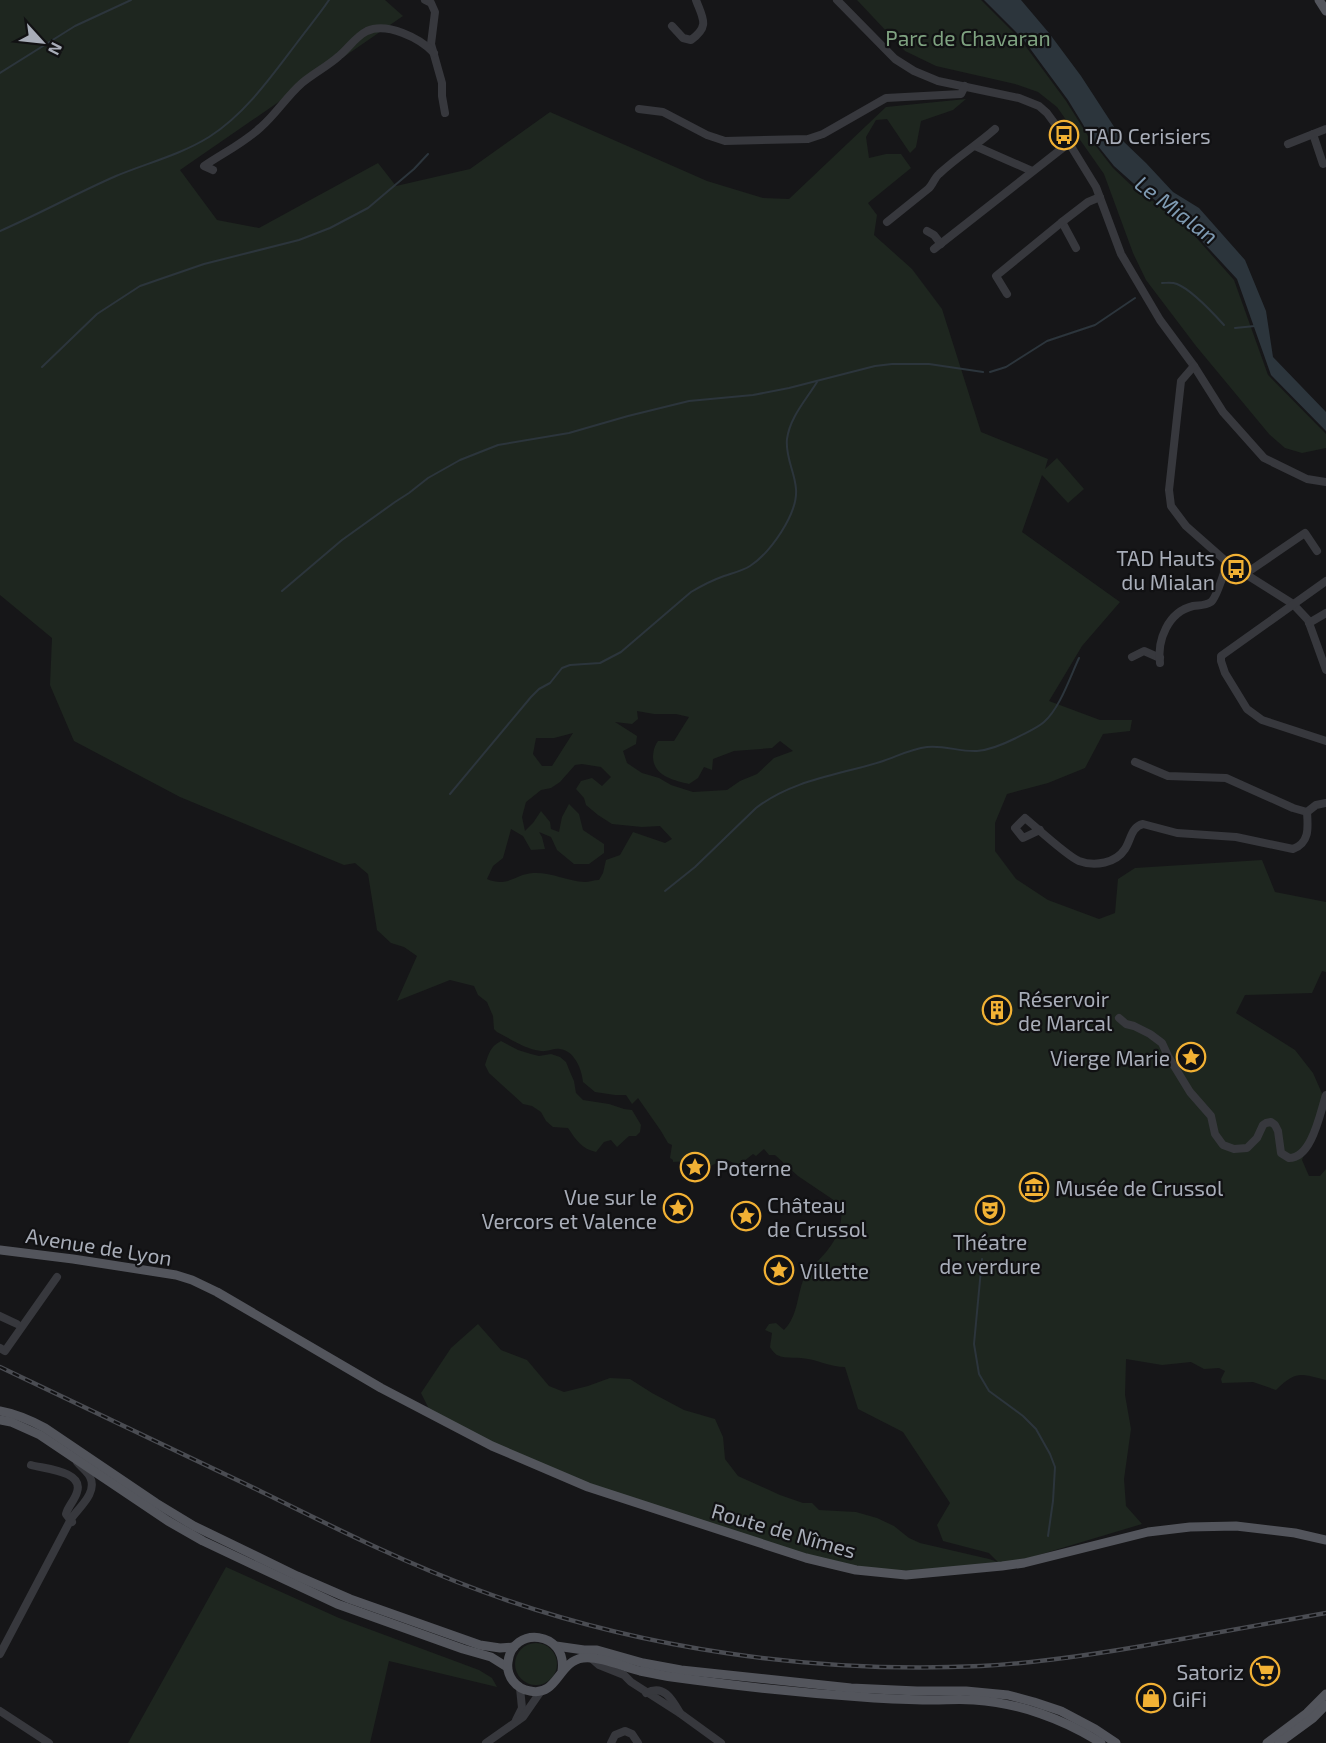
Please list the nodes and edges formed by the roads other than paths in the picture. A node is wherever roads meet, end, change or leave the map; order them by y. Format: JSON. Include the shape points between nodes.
{"nodes":[{"id":1,"x":425,"y":0,"type":"edge"},
{"id":2,"x":696,"y":0,"type":"edge"},
{"id":3,"x":837,"y":0,"type":"edge"},
{"id":4,"x":1320,"y":0,"type":"edge"},
{"id":5,"x":1326,"y":11,"type":"edge"},
{"id":6,"x":672,"y":26,"type":"dead end"},
{"id":7,"x":434,"y":53,"type":"junction"},
{"id":8,"x":965,"y":86,"type":"junction"},
{"id":9,"x":639,"y":109,"type":"dead end"},
{"id":10,"x":445,"y":113,"type":"dead end"},
{"id":11,"x":994,"y":129,"type":"dead end"},
{"id":12,"x":1326,"y":129,"type":"edge"},
{"id":13,"x":1313,"y":134,"type":"junction"},
{"id":14,"x":1069,"y":142,"type":"junction"},
{"id":15,"x":1288,"y":144,"type":"dead end"},
{"id":16,"x":975,"y":146,"type":"junction"},
{"id":17,"x":1324,"y":164,"type":"edge"},
{"id":18,"x":1314,"y":169,"type":"dead end"},
{"id":19,"x":213,"y":170,"type":"dead end"},
{"id":20,"x":1032,"y":171,"type":"junction"},
{"id":21,"x":1100,"y":197,"type":"junction"},
{"id":22,"x":887,"y":222,"type":"dead end"},
{"id":23,"x":1062,"y":222,"type":"junction"},
{"id":24,"x":927,"y":231,"type":"dead end"},
{"id":25,"x":1076,"y":248,"type":"dead end"},
{"id":26,"x":1007,"y":294,"type":"dead end"},
{"id":27,"x":1194,"y":366,"type":"junction"},
{"id":28,"x":1326,"y":482,"type":"edge"},
{"id":29,"x":1317,"y":551,"type":"dead end"},
{"id":30,"x":1228,"y":562,"type":"junction"},
{"id":31,"x":1245,"y":574,"type":"junction"},
{"id":32,"x":1326,"y":581,"type":"edge"},
{"id":33,"x":1293,"y":604,"type":"junction"},
{"id":34,"x":1326,"y":613,"type":"edge"},
{"id":35,"x":1309,"y":623,"type":"junction"},
{"id":36,"x":1132,"y":657,"type":"dead end"},
{"id":37,"x":1326,"y":670,"type":"edge"},
{"id":38,"x":1326,"y":741,"type":"edge"},
{"id":39,"x":1135,"y":762,"type":"dead end"},
{"id":40,"x":1326,"y":803,"type":"edge"},
{"id":41,"x":1307,"y":812,"type":"junction"},
{"id":42,"x":1040,"y":830,"type":"junction"},
{"id":43,"x":1119,"y":1018,"type":"dead end"},
{"id":44,"x":1326,"y":1095,"type":"edge"},
{"id":45,"x":0,"y":1250,"type":"edge"},
{"id":46,"x":57,"y":1277,"type":"dead end"},
{"id":47,"x":0,"y":1316,"type":"edge"},
{"id":48,"x":17,"y":1324,"type":"dead end"},
{"id":49,"x":0,"y":1348,"type":"edge"},
{"id":50,"x":0,"y":1411,"type":"edge"},
{"id":51,"x":431,"y":1413,"type":"joint"},
{"id":52,"x":0,"y":1420,"type":"edge"},
{"id":53,"x":73,"y":1456,"type":"junction"},
{"id":54,"x":32,"y":1466,"type":"dead end"},
{"id":55,"x":71,"y":1519,"type":"junction"},
{"id":56,"x":1325,"y":1540,"type":"edge"},
{"id":57,"x":556,"y":1646,"type":"junction"},
{"id":58,"x":514,"y":1647,"type":"junction"},
{"id":59,"x":0,"y":1654,"type":"edge"},
{"id":60,"x":590,"y":1658,"type":"junction"},
{"id":61,"x":507,"y":1667,"type":"junction"},
{"id":62,"x":562,"y":1671,"type":"junction"},
{"id":63,"x":520,"y":1688,"type":"junction"},
{"id":64,"x":541,"y":1691,"type":"junction"},
{"id":65,"x":1326,"y":1694,"type":"edge"},
{"id":66,"x":1326,"y":1705,"type":"edge"},
{"id":67,"x":0,"y":1711,"type":"edge"},
{"id":68,"x":514,"y":1724,"type":"junction"},
{"id":69,"x":49,"y":1743,"type":"edge"},
{"id":70,"x":486,"y":1743,"type":"edge"},
{"id":71,"x":611,"y":1743,"type":"edge"},
{"id":72,"x":638,"y":1743,"type":"edge"},
{"id":73,"x":721,"y":1743,"type":"edge"},
{"id":74,"x":1101,"y":1743,"type":"edge"},
{"id":75,"x":1116,"y":1743,"type":"edge"},
{"id":76,"x":1267,"y":1743,"type":"edge"},
{"id":77,"x":1279,"y":1743,"type":"edge"}],
"edges":[{"from":1,"to":7,"type":"street","via":[[435,12],[431,44]]},
{"from":2,"to":6,"type":"street","via":[[705,24],[701,33],[691,40],[683,38]]},
{"from":3,"to":8,"type":"street","via":[[895,59],[925,76]]},
{"from":4,"to":5,"type":"main road"},
{"from":7,"to":10,"type":"street"},
{"from":7,"to":19,"type":"street","via":[[418,39],[395,31],[368,31],[302,83],[261,128],[204,166]]},
{"from":8,"to":9,"type":"street","via":[[961,94],[886,98],[808,139],[725,141],[663,112]]},
{"from":8,"to":14,"type":"street","via":[[1040,106]]},
{"from":11,"to":16,"type":"street"},
{"from":12,"to":13,"type":"street"},
{"from":13,"to":15,"type":"street"},
{"from":13,"to":17,"type":"street"},
{"from":14,"to":20,"type":"street"},
{"from":14,"to":21,"type":"street"},
{"from":16,"to":20,"type":"street"},
{"from":16,"to":22,"type":"street"},
{"from":17,"to":18,"type":"street"},
{"from":20,"to":24,"type":"street","via":[[938,246],[934,235]]},
{"from":21,"to":23,"type":"street"},
{"from":21,"to":27,"type":"street","via":[[1121,254],[1160,320]]},
{"from":23,"to":25,"type":"street"},
{"from":23,"to":26,"type":"street","via":[[996,276]]},
{"from":27,"to":28,"type":"street","via":[[1223,412],[1264,458],[1306,479]]},
{"from":27,"to":30,"type":"street","via":[[1181,381],[1169,490],[1171,506],[1186,526]]},
{"from":29,"to":31,"type":"street","via":[[1305,533]]},
{"from":30,"to":31,"type":"street"},
{"from":30,"to":36,"type":"street","via":[[1214,600],[1181,611],[1170,621],[1160,661],[1144,651]]},
{"from":31,"to":33,"type":"street"},
{"from":32,"to":33,"type":"street"},
{"from":33,"to":35,"type":"street"},
{"from":33,"to":38,"type":"street","via":[[1221,656],[1221,661],[1247,709],[1262,720]]},
{"from":34,"to":35,"type":"street"},
{"from":35,"to":37,"type":"street"},
{"from":39,"to":41,"type":"street","via":[[1168,776],[1226,777]]},
{"from":40,"to":41,"type":"street"},
{"from":41,"to":42,"type":"street","via":[[1308,835],[1304,843],[1293,849],[1236,837],[1177,833],[1143,824],[1138,825],[1115,860],[1102,863],[1079,861]]},
{"from":42,"to":42,"type":"street","via":[[1025,818],[1015,828],[1023,838]]},
{"from":43,"to":44,"type":"street","via":[[1162,1043],[1190,1092],[1211,1116],[1220,1142],[1228,1147],[1247,1148],[1263,1125],[1271,1122],[1278,1131],[1281,1153],[1297,1158],[1310,1142]]},
{"from":45,"to":51,"type":"main road","name":"Avenue de Lyon","via":[[73,1258],[192,1280]]},
{"from":46,"to":49,"type":"street","via":[[6,1351]]},
{"from":47,"to":48,"type":"street"},
{"from":50,"to":58,"type":"main road","via":[[45,1428],[194,1526],[297,1576],[376,1609],[480,1645]]},
{"from":51,"to":56,"type":"main road","name":"Route de Nîmes","via":[[492,1446],[588,1487],[812,1560],[856,1570],[906,1575],[1002,1566],[1148,1532],[1190,1527],[1236,1526]]},
{"from":52,"to":53,"type":"main road","via":[[31,1430]]},
{"from":53,"to":55,"type":"street","via":[[90,1476],[91,1485],[84,1503]]},
{"from":53,"to":61,"type":"main road","via":[[168,1521],[213,1546],[337,1604],[492,1657]]},
{"from":54,"to":55,"type":"street","via":[[67,1474],[77,1482],[78,1490],[66,1514]]},
{"from":55,"to":59,"type":"street","via":[[72,1526],[64,1532]]},
{"from":57,"to":58,"type":"main road","via":[[538,1637],[525,1639]]},
{"from":57,"to":62,"type":"main road","via":[[562,1658]]},
{"from":57,"to":75,"type":"main road","via":[[597,1650],[681,1670],[851,1688],[1008,1695],[1061,1711]]},
{"from":58,"to":61,"type":"main road"},
{"from":60,"to":62,"type":"main road","via":[[577,1659]]},
{"from":60,"to":73,"type":"street","via":[[621,1673]]},
{"from":60,"to":74,"type":"main road","via":[[661,1675],[718,1683],[844,1696],[969,1699],[1005,1704],[1052,1718]]},
{"from":61,"to":63,"type":"main road"},
{"from":62,"to":64,"type":"main road","via":[[554,1684]]},
{"from":63,"to":64,"type":"main road"},
{"from":63,"to":68,"type":"street","via":[[522,1708]]},
{"from":64,"to":68,"type":"street","via":[[527,1713]]},
{"from":65,"to":76,"type":"main road"},
{"from":66,"to":77,"type":"main road"},
{"from":67,"to":69,"type":"street"},
{"from":68,"to":70,"type":"street"},
{"from":71,"to":72,"type":"street","via":[[615,1735],[625,1731]]}]}
